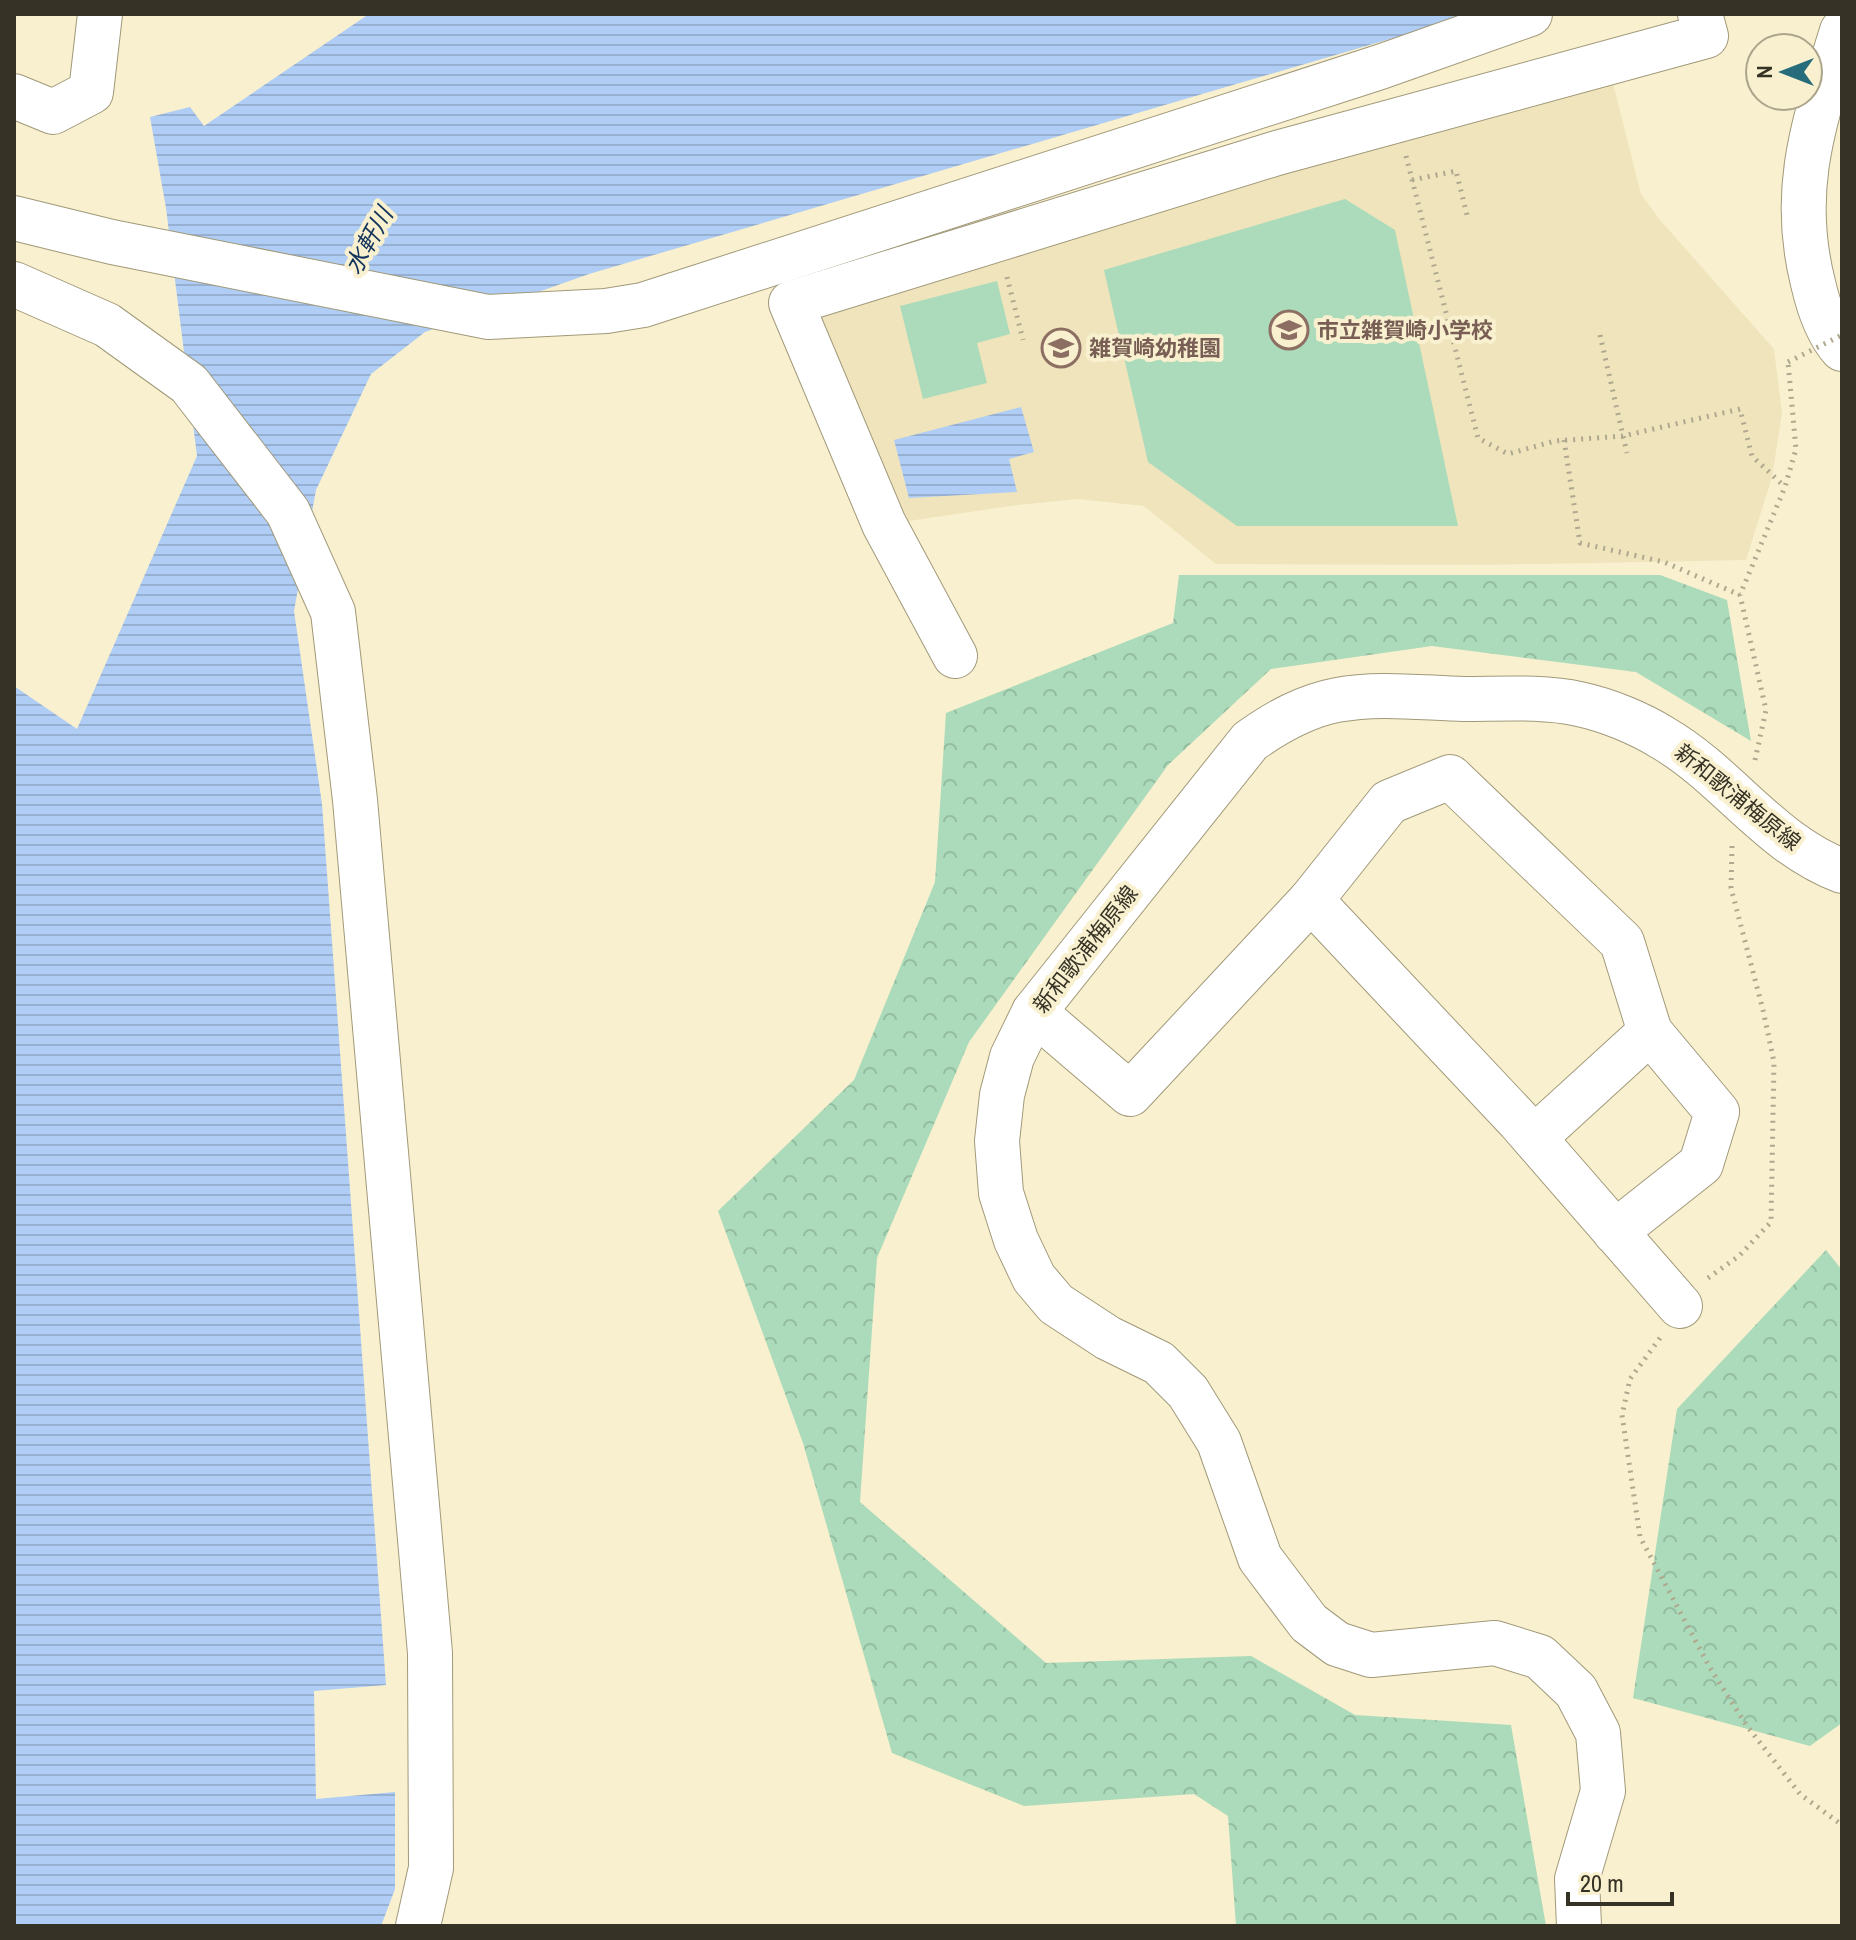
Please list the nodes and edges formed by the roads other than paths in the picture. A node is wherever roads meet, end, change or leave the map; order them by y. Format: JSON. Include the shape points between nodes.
{"nodes":[{"id":1,"x":100,"y":14,"type":"edge"},
{"id":2,"x":1530,"y":14,"type":"edge"},
{"id":3,"x":1700,"y":14,"type":"edge"},
{"id":4,"x":1835,"y":14,"type":"edge"},
{"id":5,"x":1842,"y":20,"type":"edge"},
{"id":6,"x":1842,"y":31,"type":"edge"},
{"id":7,"x":1380,"y":67,"type":"junction"},
{"id":8,"x":14,"y":96,"type":"edge"},
{"id":9,"x":1398,"y":127,"type":"junction"},
{"id":10,"x":14,"y":218,"type":"edge"},
{"id":11,"x":14,"y":284,"type":"edge"},
{"id":12,"x":1842,"y":349,"type":"edge"},
{"id":13,"x":955,"y":656,"type":"dead end"},
{"id":14,"x":1842,"y":871,"type":"edge"},
{"id":15,"x":1311,"y":900,"type":"junction"},
{"id":16,"x":1034,"y":1012,"type":"junction"},
{"id":17,"x":1650,"y":1032,"type":"junction"},
{"id":18,"x":1534,"y":1138,"type":"junction"},
{"id":19,"x":1615,"y":1232,"type":"junction"},
{"id":20,"x":1680,"y":1306,"type":"road end"},
{"id":21,"x":418,"y":1926,"type":"edge"},
{"id":22,"x":1579,"y":1926,"type":"edge"}],
"edges":[{"from":1,"to":8,"type":"street","via":[[91,92],[53,112]]},
{"from":2,"to":7,"type":"street"},
{"from":3,"to":9,"type":"street","via":[[1706,36]]},
{"from":4,"to":5,"type":"street"},
{"from":6,"to":12,"type":"street","via":[[1807,153],[1801,200],[1805,252],[1817,300]]},
{"from":7,"to":9,"type":"street"},
{"from":7,"to":10,"type":"street","via":[[643,305],[606,311],[488,317]]},
{"from":9,"to":13,"type":"street","via":[[1261,158],[791,303],[884,524]]},
{"from":11,"to":21,"type":"street","via":[[107,325],[189,384],[288,512],[333,612],[355,800],[430,1653],[431,1868]]},
{"from":14,"to":16,"type":"street","name":"新和歌浦梅原線","via":[[1782,836],[1694,758],[1661,736],[1579,704],[1339,700],[1277,722],[1250,741]]},
{"from":15,"to":16,"type":"street","via":[[1130,1094]]},
{"from":15,"to":17,"type":"street","via":[[1389,802],[1450,777],[1622,942]]},
{"from":15,"to":18,"type":"street"},
{"from":16,"to":22,"type":"street","name":"新和歌浦梅原線","via":[[1012,1057],[997,1141],[1001,1193],[1034,1278],[1056,1304],[1159,1363],[1188,1392],[1219,1442],[1260,1558],[1309,1623],[1337,1644],[1371,1655],[1495,1643],[1540,1657],[1576,1691],[1598,1733],[1603,1791],[1577,1879]]},
{"from":17,"to":18,"type":"street"},
{"from":17,"to":19,"type":"street","via":[[1717,1112],[1701,1164]]},
{"from":18,"to":19,"type":"street"},
{"from":19,"to":20,"type":"street"}]}
